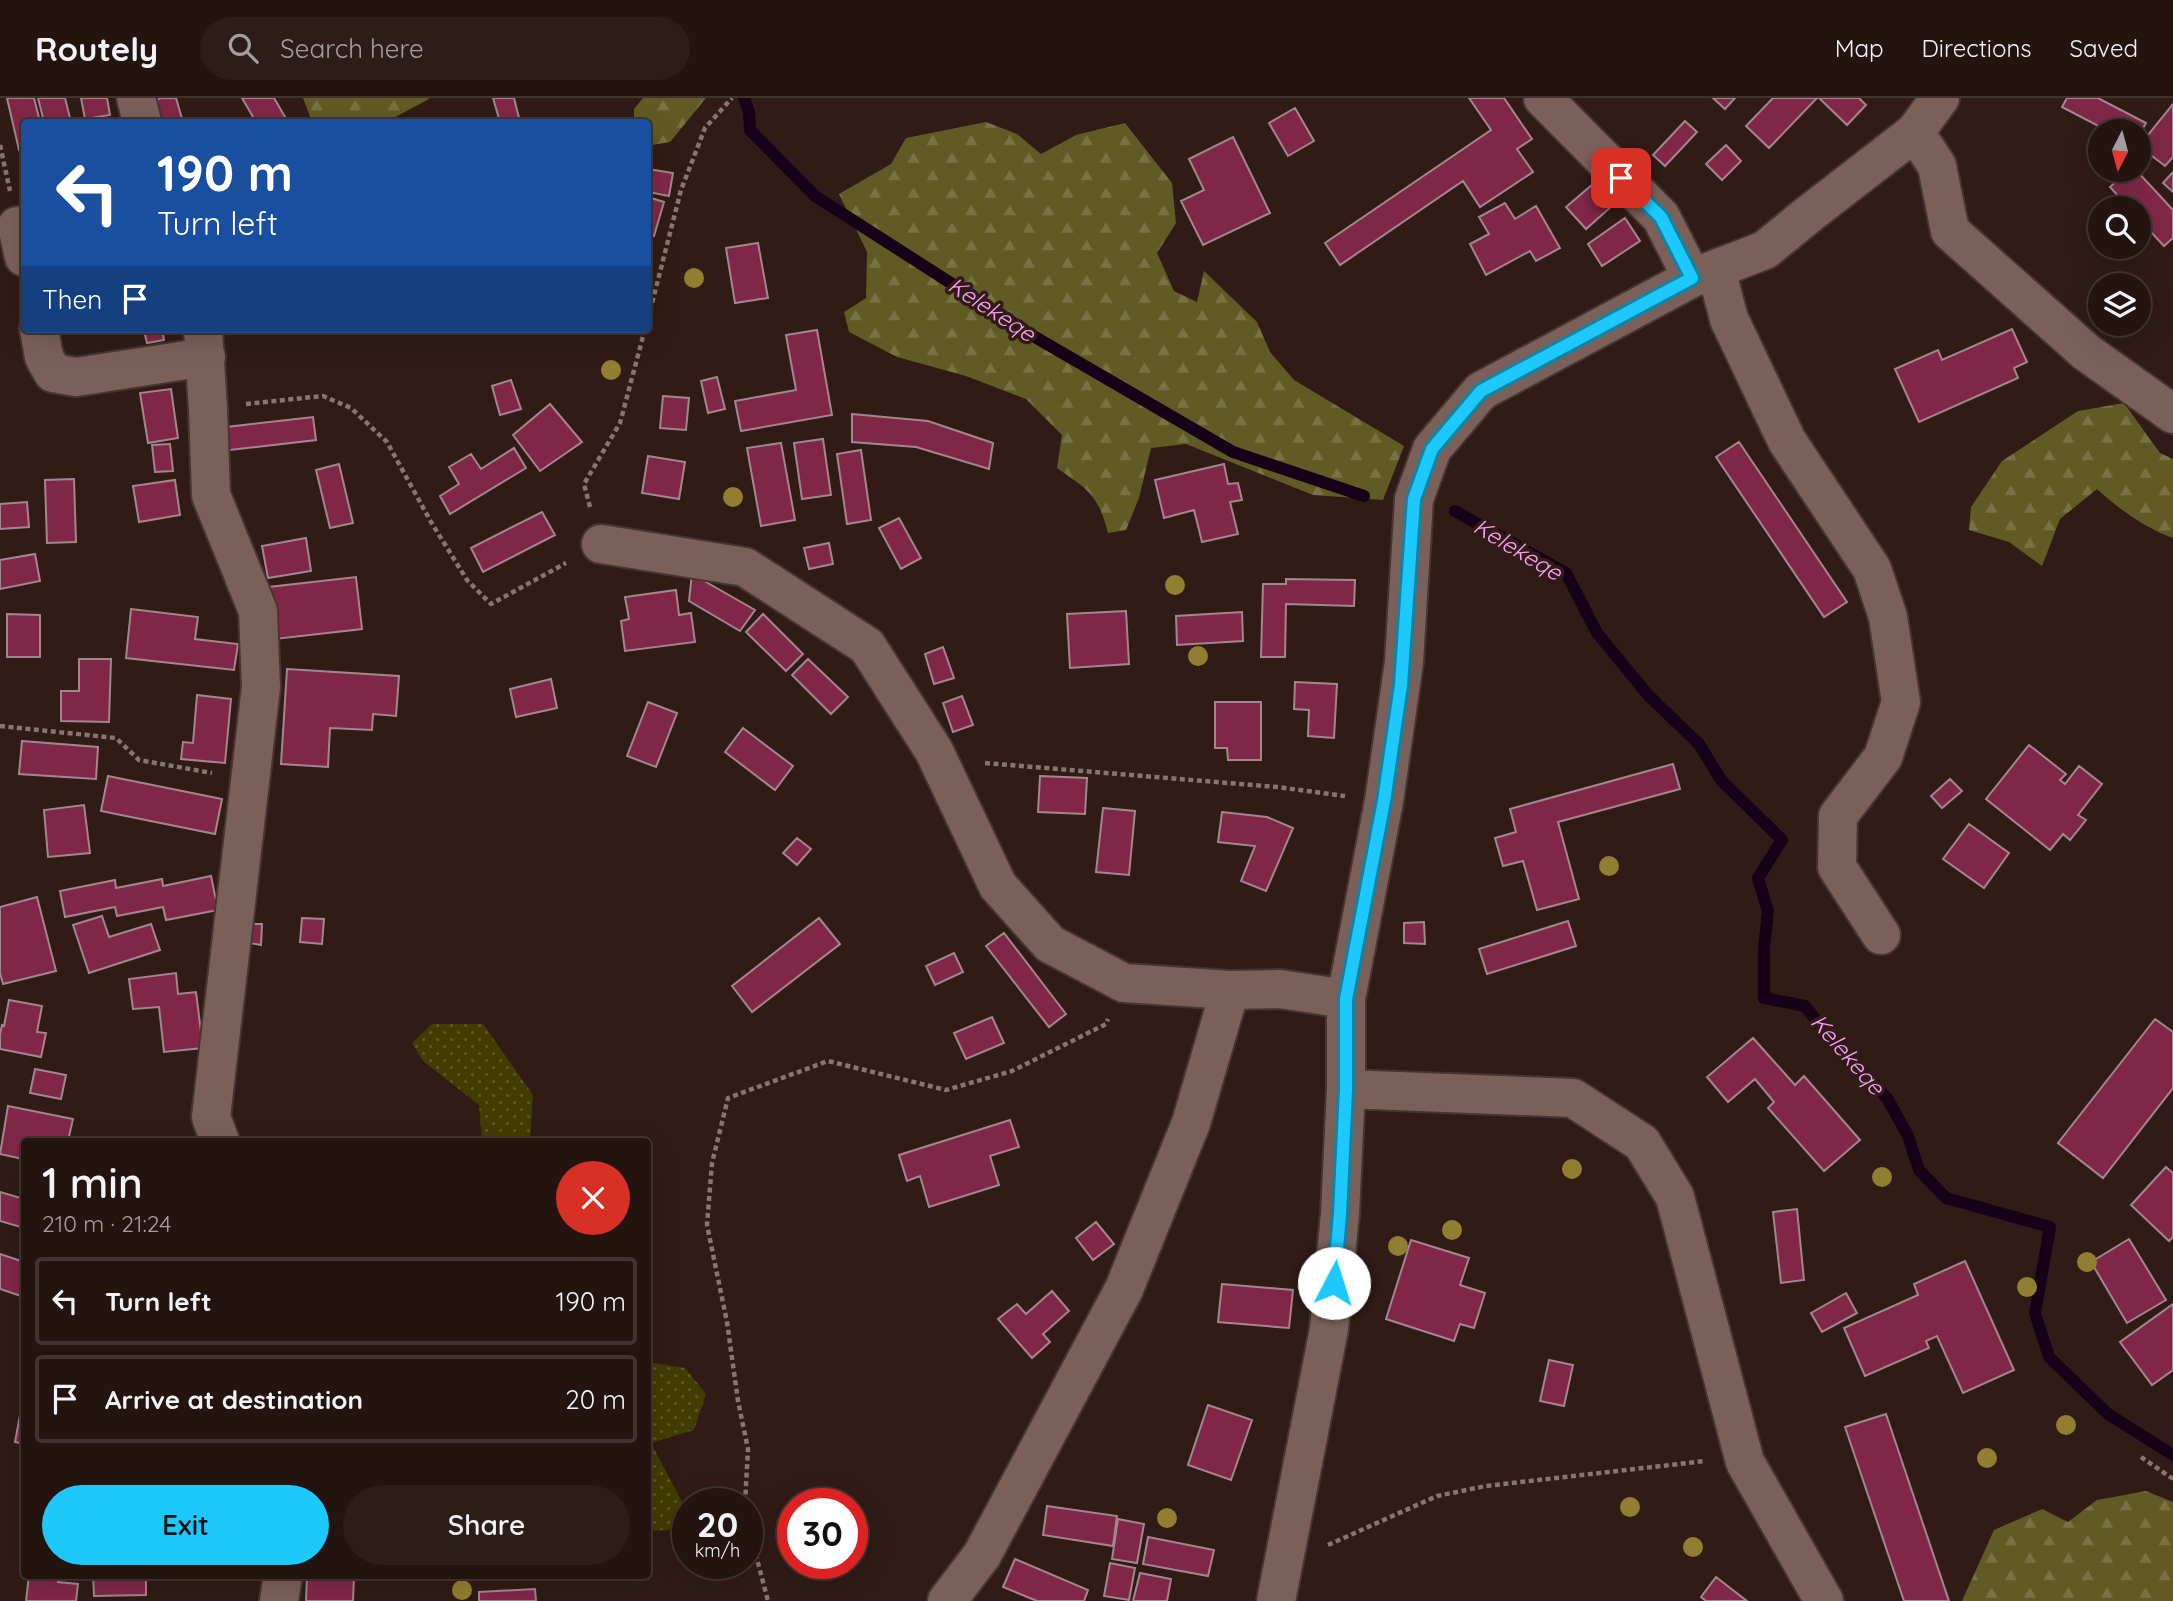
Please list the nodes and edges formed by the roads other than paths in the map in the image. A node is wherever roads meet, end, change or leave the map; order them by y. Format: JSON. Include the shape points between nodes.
{"nodes":[{"id":1,"x":136,"y":98,"type":"edge"},
{"id":2,"x":1543,"y":98,"type":"edge"},
{"id":3,"x":1940,"y":98,"type":"edge"},
{"id":4,"x":141,"y":119,"type":"edge"},
{"id":5,"x":1915,"y":132,"type":"junction"},
{"id":6,"x":1704,"y":273,"type":"junction"},
{"id":7,"x":40,"y":333,"type":"edge"},
{"id":8,"x":204,"y":343,"type":"edge"},
{"id":9,"x":2173,"y":414,"type":"edge"},
{"id":10,"x":601,"y":544,"type":"road end"},
{"id":11,"x":1881,"y":935,"type":"dead end"},
{"id":12,"x":1230,"y":989,"type":"junction"},
{"id":13,"x":1346,"y":999,"type":"junction"},
{"id":14,"x":1346,"y":1089,"type":"junction"},
{"id":15,"x":219,"y":1138,"type":"edge"},
{"id":16,"x":282,"y":1579,"type":"edge"},
{"id":17,"x":1280,"y":1583,"type":"edge"},
{"id":18,"x":279,"y":1601,"type":"edge"},
{"id":19,"x":947,"y":1601,"type":"edge"},
{"id":20,"x":1824,"y":1601,"type":"edge"}],
"edges":[{"from":1,"to":4,"type":"street"},
{"from":2,"to":6,"type":"street","via":[[1661,217]]},
{"from":3,"to":5,"type":"street"},
{"from":5,"to":6,"type":"street","via":[[1765,250]]},
{"from":5,"to":9,"type":"street","via":[[1937,166],[1950,231],[2086,352]]},
{"from":6,"to":11,"type":"street","via":[[1787,442],[1872,569],[1888,617],[1901,702],[1883,757],[1838,816],[1838,867]]},
{"from":6,"to":13,"type":"street","via":[[1481,391],[1432,449],[1414,499],[1404,662],[1384,801]]},
{"from":7,"to":8,"type":"street","via":[[53,373],[76,377]]},
{"from":8,"to":15,"type":"street","via":[[211,495],[258,611],[261,687],[211,1117]]},
{"from":10,"to":12,"type":"street","via":[[745,567],[867,646],[939,760],[998,886],[1050,944],[1124,983]]},
{"from":12,"to":13,"type":"street","via":[[1280,989]]},
{"from":12,"to":19,"type":"street","via":[[1191,1123],[1124,1289],[982,1555]]},
{"from":13,"to":14,"type":"street"},
{"from":14,"to":17,"type":"street","via":[[1329,1329]]},
{"from":14,"to":20,"type":"street","via":[[1573,1098],[1642,1143],[1675,1197],[1745,1462]]},
{"from":16,"to":18,"type":"street"}]}
